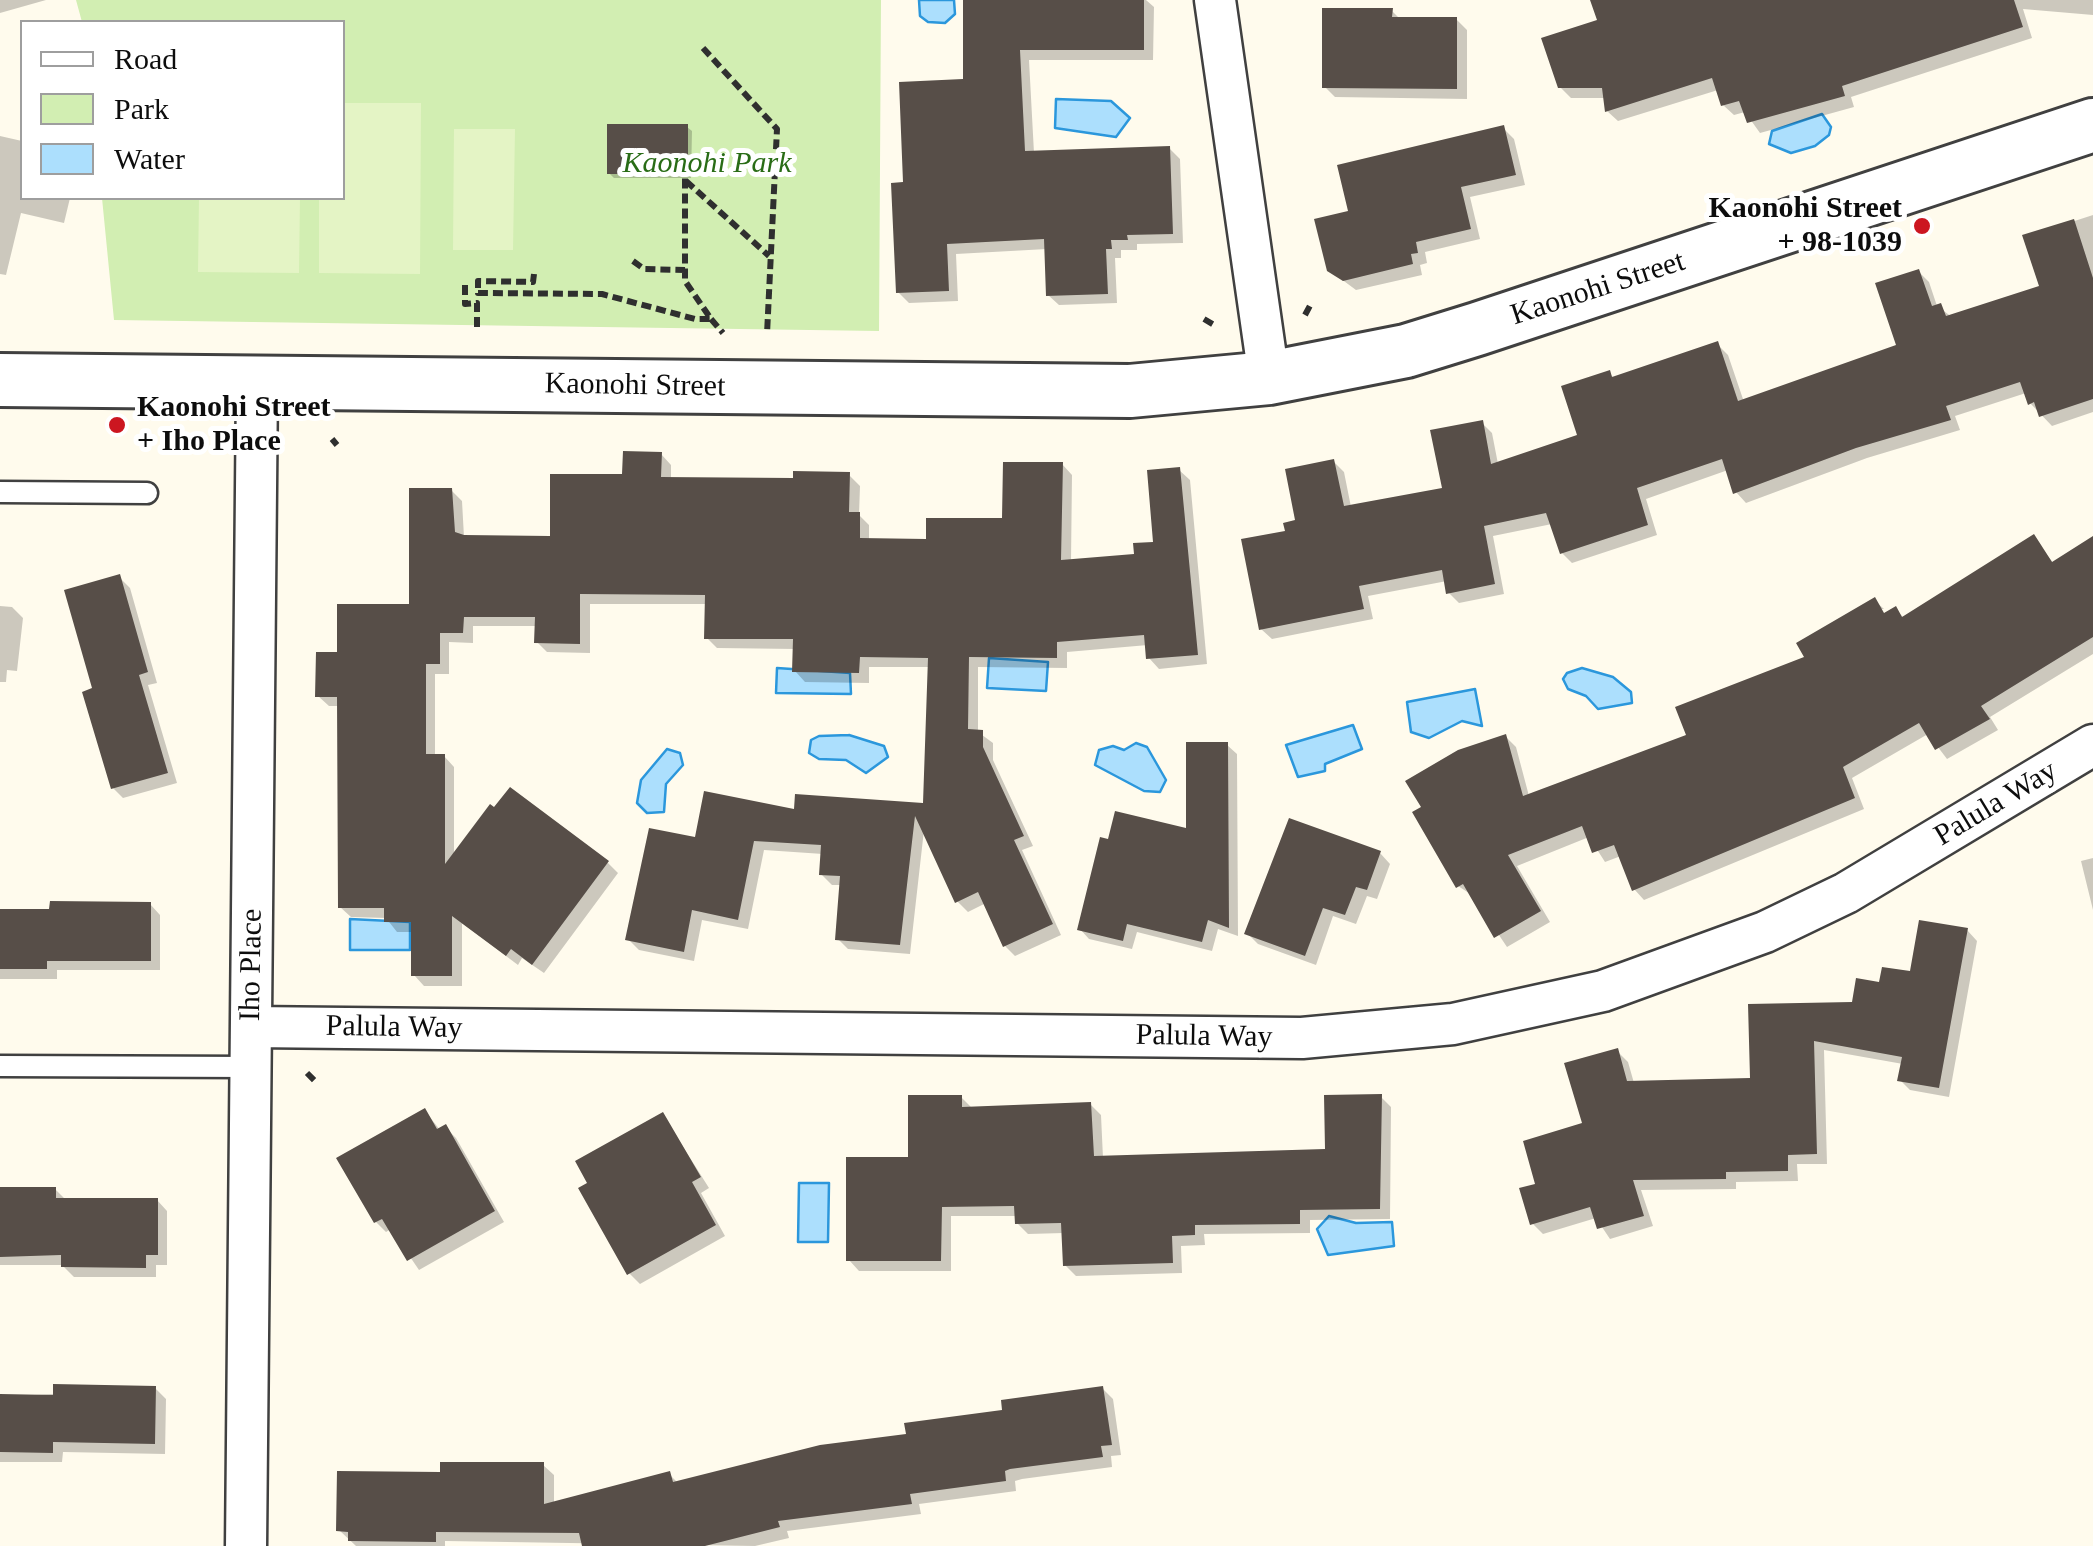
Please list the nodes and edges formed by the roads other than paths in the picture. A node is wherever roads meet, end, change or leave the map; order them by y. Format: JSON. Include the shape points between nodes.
{"nodes":[{"id":1,"x":1215,"y":0,"type":"edge"},
{"id":2,"x":2093,"y":125,"type":"edge"},
{"id":3,"x":1268,"y":378,"type":"junction"},
{"id":4,"x":0,"y":380,"type":"edge"},
{"id":5,"x":257,"y":383,"type":"junction"},
{"id":6,"x":0,"y":492,"type":"edge"},
{"id":7,"x":147,"y":493,"type":"dead end"},
{"id":8,"x":2093,"y":746,"type":"edge"},
{"id":9,"x":251,"y":1027,"type":"junction"},
{"id":10,"x":0,"y":1066,"type":"edge"},
{"id":11,"x":251,"y":1067,"type":"junction"},
{"id":12,"x":246,"y":1546,"type":"edge"}],
"edges":[{"from":1,"to":3,"type":"street"},
{"from":2,"to":3,"type":"street","name":"Kaonohi Street","via":[[1406,351]]},
{"from":3,"to":5,"type":"street","name":"Kaonohi Street","via":[[1130,392]]},
{"from":4,"to":5,"type":"street","name":"Kaonohi Street"},
{"from":5,"to":9,"type":"street","name":"Iho Place"},
{"from":6,"to":7,"type":"lane"},
{"from":8,"to":9,"type":"street","name":"Palula Way","via":[[1846,893],[1765,932],[1603,991],[1453,1024],[1302,1038]]},
{"from":9,"to":11,"type":"street","name":"Iho Place"},
{"from":10,"to":11,"type":"lane"},
{"from":11,"to":12,"type":"street","name":"Iho Place"}]}
